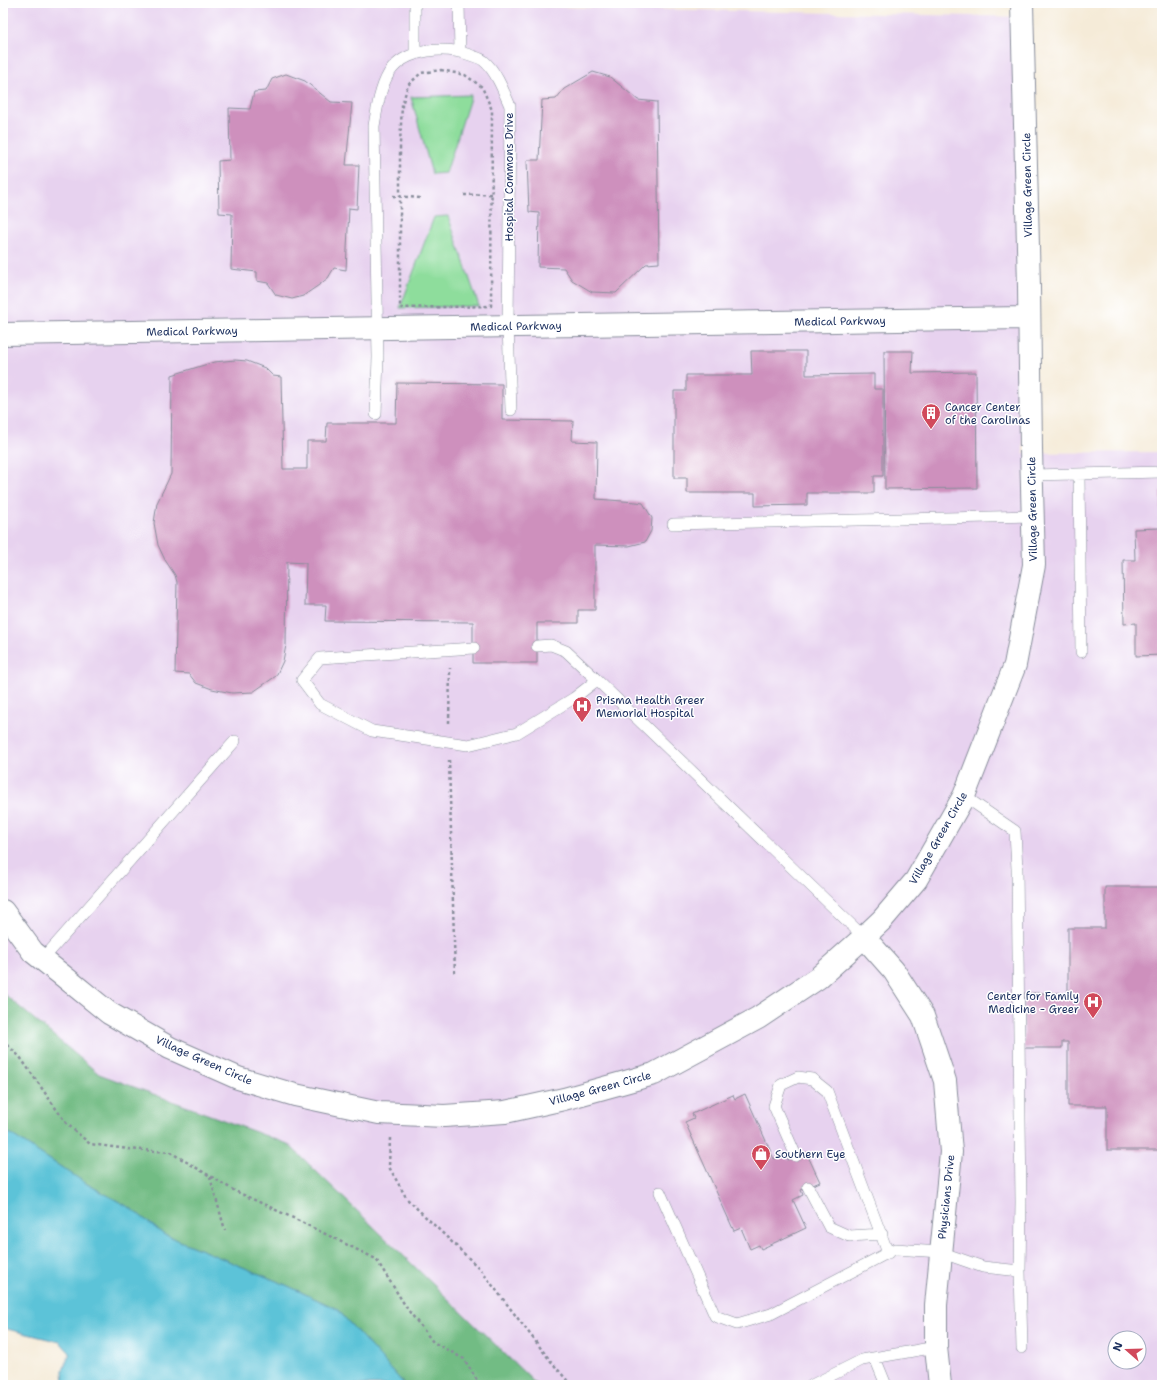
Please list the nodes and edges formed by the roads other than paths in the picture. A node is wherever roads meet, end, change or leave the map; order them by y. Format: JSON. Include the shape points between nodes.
{"nodes":[{"id":1,"x":415,"y":3,"type":"edge"},
{"id":2,"x":459,"y":3,"type":"edge"},
{"id":3,"x":1022,"y":3,"type":"edge"},
{"id":4,"x":460,"y":52,"type":"junction"},
{"id":5,"x":415,"y":54,"type":"junction"},
{"id":6,"x":1029,"y":318,"type":"junction"},
{"id":7,"x":508,"y":326,"type":"junction"},
{"id":8,"x":377,"y":328,"type":"junction"},
{"id":9,"x":3,"y":334,"type":"edge"},
{"id":10,"x":512,"y":410,"type":"dead end"},
{"id":11,"x":376,"y":414,"type":"dead end"},
{"id":12,"x":1162,"y":472,"type":"edge"},
{"id":13,"x":1078,"y":474,"type":"junction"},
{"id":14,"x":1032,"y":475,"type":"junction"},
{"id":15,"x":1033,"y":516,"type":"junction"},
{"id":16,"x":673,"y":524,"type":"dead end"},
{"id":17,"x":537,"y":646,"type":"dead end"},
{"id":18,"x":474,"y":648,"type":"dead end"},
{"id":19,"x":1081,"y":652,"type":"dead end"},
{"id":20,"x":597,"y":680,"type":"junction"},
{"id":21,"x":235,"y":741,"type":"dead end"},
{"id":22,"x":964,"y":796,"type":"junction"},
{"id":23,"x":3,"y":911,"type":"edge"},
{"id":24,"x":864,"y":937,"type":"junction"},
{"id":25,"x":43,"y":960,"type":"junction"},
{"id":26,"x":796,"y":1156,"type":"dead end"},
{"id":27,"x":808,"y":1187,"type":"dead end"},
{"id":28,"x":660,"y":1192,"type":"dead end"},
{"id":29,"x":882,"y":1234,"type":"junction"},
{"id":30,"x":940,"y":1252,"type":"junction"},
{"id":31,"x":888,"y":1253,"type":"junction"},
{"id":32,"x":1020,"y":1271,"type":"junction"},
{"id":33,"x":936,"y":1346,"type":"junction"},
{"id":34,"x":1022,"y":1348,"type":"dead end"},
{"id":35,"x":875,"y":1358,"type":"junction"},
{"id":36,"x":812,"y":1385,"type":"edge"},
{"id":37,"x":886,"y":1385,"type":"edge"},
{"id":38,"x":940,"y":1385,"type":"edge"}],
"edges":[{"from":1,"to":5,"type":"lane"},
{"from":2,"to":4,"type":"lane"},
{"from":3,"to":6,"type":"street","name":"Village Green Circle"},
{"from":4,"to":5,"type":"lane","name":"Hospital Commons Drive","via":[[428,50]]},
{"from":4,"to":7,"type":"lane","name":"Hospital Commons Drive","via":[[484,60],[500,82],[510,106]]},
{"from":5,"to":8,"type":"lane","name":"Hospital Commons Drive","via":[[405,57],[390,72],[378,101],[374,126]]},
{"from":6,"to":7,"type":"street","name":"Medical Parkway"},
{"from":6,"to":14,"type":"street","name":"Village Green Circle"},
{"from":7,"to":8,"type":"street","name":"Medical Parkway"},
{"from":7,"to":10,"type":"lane","name":"Hospital Commons Drive"},
{"from":8,"to":9,"type":"street","name":"Medical Parkway"},
{"from":8,"to":11,"type":"lane","name":"Hospital Commons Drive"},
{"from":12,"to":13,"type":"lane"},
{"from":13,"to":14,"type":"lane"},
{"from":13,"to":19,"type":"lane"},
{"from":14,"to":15,"type":"street","name":"Village Green Circle"},
{"from":15,"to":16,"type":"lane"},
{"from":15,"to":22,"type":"street","name":"Village Green Circle","via":[[1034,565],[1015,665]]},
{"from":17,"to":20,"type":"lane","via":[[551,645],[566,651]]},
{"from":18,"to":20,"type":"lane","via":[[320,658],[302,680],[320,704],[372,731],[468,745],[517,733],[574,698]]},
{"from":20,"to":24,"type":"lane"},
{"from":21,"to":25,"type":"lane"},
{"from":22,"to":24,"type":"street","name":"Village Green Circle","via":[[916,880]]},
{"from":22,"to":32,"type":"lane","via":[[1015,831]]},
{"from":23,"to":25,"type":"street","name":"Village Green Circle","via":[[33,952]]},
{"from":24,"to":25,"type":"street","name":"Village Green Circle","via":[[818,978],[758,1018],[654,1074],[505,1112],[444,1116],[379,1113],[295,1095],[238,1078],[170,1048],[109,1013]]},
{"from":24,"to":30,"type":"street","name":"Physicians Drive","via":[[894,971],[922,1016],[944,1080],[951,1152]]},
{"from":26,"to":29,"type":"lane","via":[[774,1106],[781,1086],[798,1077],[812,1079],[827,1091]]},
{"from":27,"to":29,"type":"lane","via":[[830,1227],[849,1236]]},
{"from":28,"to":31,"type":"lane","via":[[716,1316],[736,1324],[771,1314]]},
{"from":29,"to":31,"type":"lane"},
{"from":30,"to":31,"type":"lane","via":[[896,1249]]},
{"from":30,"to":32,"type":"lane","via":[[983,1267]]},
{"from":30,"to":33,"type":"street","name":"Physicians Drive"},
{"from":32,"to":34,"type":"lane"},
{"from":33,"to":35,"type":"lane"},
{"from":33,"to":38,"type":"street","name":"Physicians Drive"},
{"from":35,"to":36,"type":"lane","via":[[862,1360]]},
{"from":35,"to":37,"type":"lane"}]}
